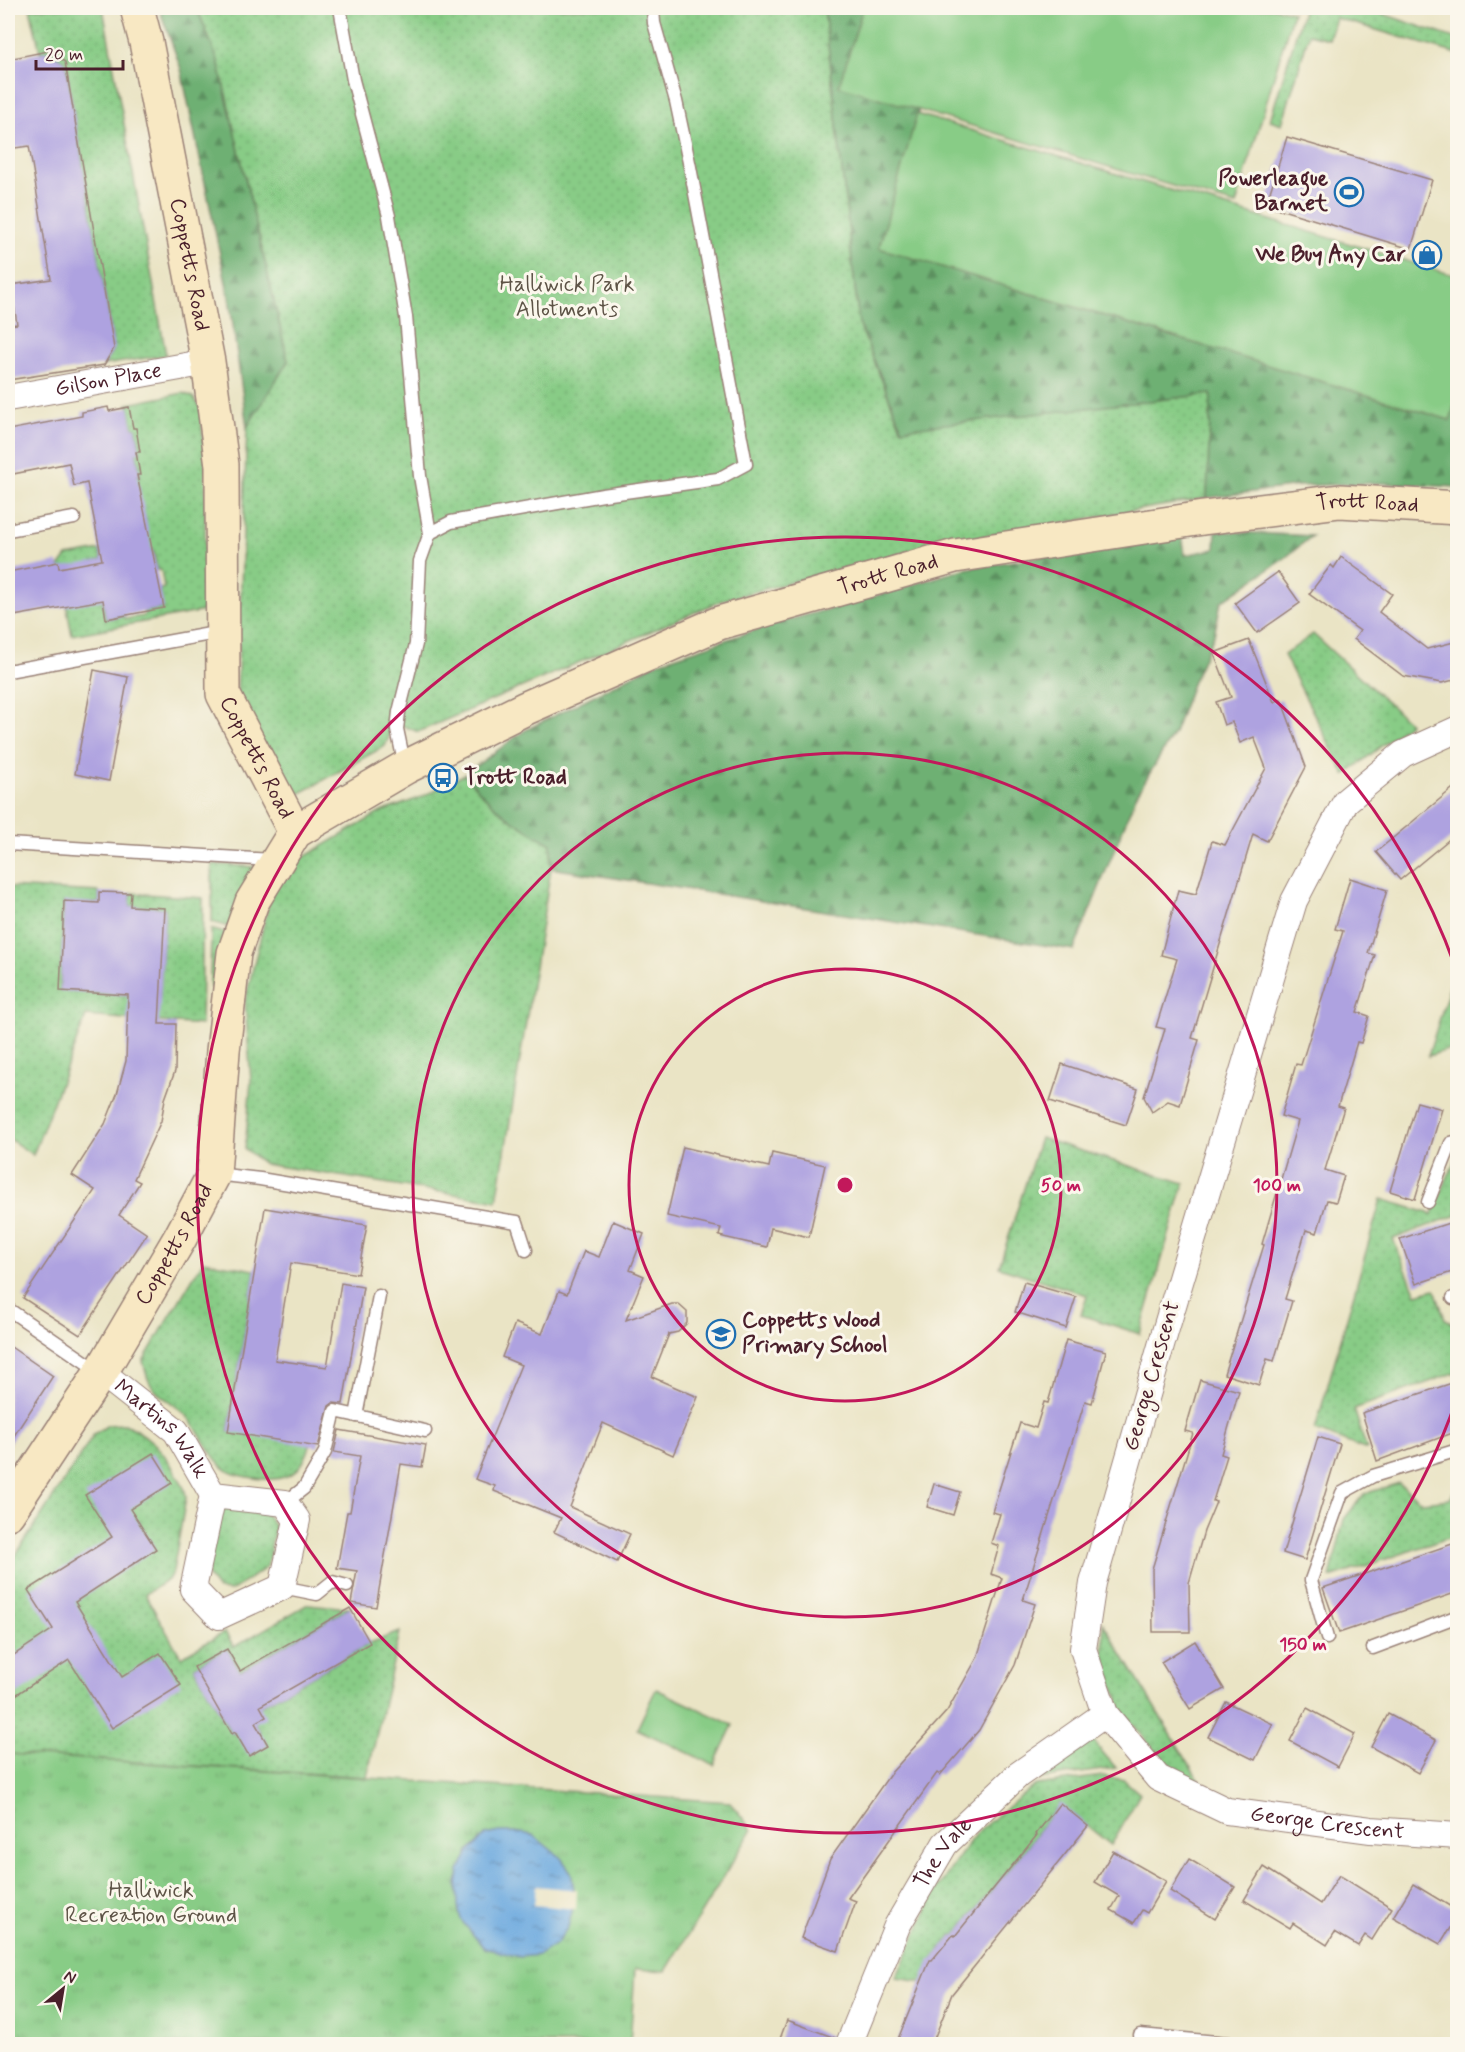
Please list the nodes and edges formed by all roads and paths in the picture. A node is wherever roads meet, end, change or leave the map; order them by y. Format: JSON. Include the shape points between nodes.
{"nodes":[{"id":1,"x":137,"y":8,"type":"edge"},
{"id":2,"x":340,"y":8,"type":"edge"},
{"id":3,"x":653,"y":8,"type":"edge"},
{"id":4,"x":208,"y":362,"type":"junction"},
{"id":5,"x":8,"y":398,"type":"edge"},
{"id":6,"x":1458,"y":508,"type":"edge"},
{"id":7,"x":74,"y":518,"type":"dead end"},
{"id":8,"x":8,"y":530,"type":"edge"},
{"id":9,"x":430,"y":533,"type":"junction"},
{"id":10,"x":222,"y":632,"type":"junction"},
{"id":11,"x":8,"y":671,"type":"edge"},
{"id":12,"x":1458,"y":729,"type":"edge"},
{"id":13,"x":406,"y":767,"type":"junction"},
{"id":14,"x":295,"y":832,"type":"junction"},
{"id":15,"x":8,"y":844,"type":"edge"},
{"id":16,"x":278,"y":861,"type":"junction"},
{"id":17,"x":1458,"y":1141,"type":"edge"},
{"id":18,"x":214,"y":1174,"type":"junction"},
{"id":19,"x":1428,"y":1202,"type":"dead end"},
{"id":20,"x":526,"y":1250,"type":"dead end"},
{"id":21,"x":379,"y":1296,"type":"dead end"},
{"id":22,"x":8,"y":1310,"type":"edge"},
{"id":23,"x":101,"y":1372,"type":"junction"},
{"id":24,"x":356,"y":1416,"type":"junction"},
{"id":25,"x":424,"y":1431,"type":"dead end"},
{"id":26,"x":1458,"y":1450,"type":"edge"},
{"id":27,"x":213,"y":1495,"type":"junction"},
{"id":28,"x":285,"y":1503,"type":"junction"},
{"id":29,"x":8,"y":1513,"type":"edge"},
{"id":30,"x":347,"y":1586,"type":"dead end"},
{"id":31,"x":282,"y":1587,"type":"junction"},
{"id":32,"x":1458,"y":1616,"type":"edge"},
{"id":33,"x":1327,"y":1638,"type":"dead end"},
{"id":34,"x":1373,"y":1648,"type":"dead end"},
{"id":35,"x":1106,"y":1714,"type":"junction"},
{"id":36,"x":1458,"y":1836,"type":"edge"},
{"id":37,"x":1140,"y":2035,"type":"dead end"},
{"id":38,"x":849,"y":2044,"type":"edge"},
{"id":39,"x":1238,"y":2044,"type":"edge"}],
"edges":[{"from":1,"to":4,"type":"street","name":"Coppetts Road"},
{"from":2,"to":9,"type":"lane","via":[[353,80],[389,216],[406,316],[420,476]]},
{"from":3,"to":9,"type":"lane","via":[[688,156],[746,464],[718,479],[451,522]]},
{"from":4,"to":5,"type":"street","name":"Gilson Place"},
{"from":4,"to":10,"type":"street","name":"Coppetts Road","via":[[222,465]]},
{"from":6,"to":13,"type":"street","name":"Trott Road","via":[[1340,501],[955,556],[719,622],[526,708]]},
{"from":7,"to":8,"type":"lane"},
{"from":9,"to":13,"type":"lane","via":[[420,561],[416,644],[397,729]]},
{"from":10,"to":11,"type":"lane"},
{"from":10,"to":14,"type":"street","name":"Coppetts Road","via":[[223,694]]},
{"from":12,"to":35,"type":"street","name":"George Crescent","via":[[1403,754],[1346,801],[1294,901],[1093,1584],[1083,1649]]},
{"from":13,"to":14,"type":"street","name":"Trott Road"},
{"from":14,"to":16,"type":"street","name":"Coppetts Road"},
{"from":15,"to":16,"type":"lane"},
{"from":16,"to":18,"type":"street","name":"Coppetts Road","via":[[252,902],[234,953]]},
{"from":17,"to":19,"type":"lane","via":[[1451,1143]]},
{"from":18,"to":20,"type":"lane","via":[[517,1222]]},
{"from":18,"to":23,"type":"street","name":"Coppetts Road"},
{"from":21,"to":24,"type":"lane"},
{"from":22,"to":23,"type":"lane"},
{"from":23,"to":27,"type":"street","name":"Martins Walk","via":[[176,1431]]},
{"from":23,"to":29,"type":"street","name":"Coppetts Road"},
{"from":24,"to":25,"type":"lane"},
{"from":24,"to":28,"type":"lane","via":[[335,1411],[325,1452],[304,1488]]},
{"from":26,"to":33,"type":"lane","via":[[1373,1476],[1342,1493],[1311,1580]]},
{"from":27,"to":28,"type":"street","name":"Martins Walk"},
{"from":27,"to":31,"type":"street","name":"Martins Walk","via":[[193,1589],[219,1616]]},
{"from":28,"to":31,"type":"street","via":[[297,1520]]},
{"from":30,"to":31,"type":"lane","via":[[332,1582],[317,1594]]},
{"from":32,"to":34,"type":"lane"},
{"from":35,"to":36,"type":"street","name":"George Crescent","via":[[1158,1778],[1227,1811],[1371,1830]]},
{"from":35,"to":38,"type":"street","name":"The Vale","via":[[1018,1775],[945,1844],[897,1926]]},
{"from":37,"to":39,"type":"lane"}]}
